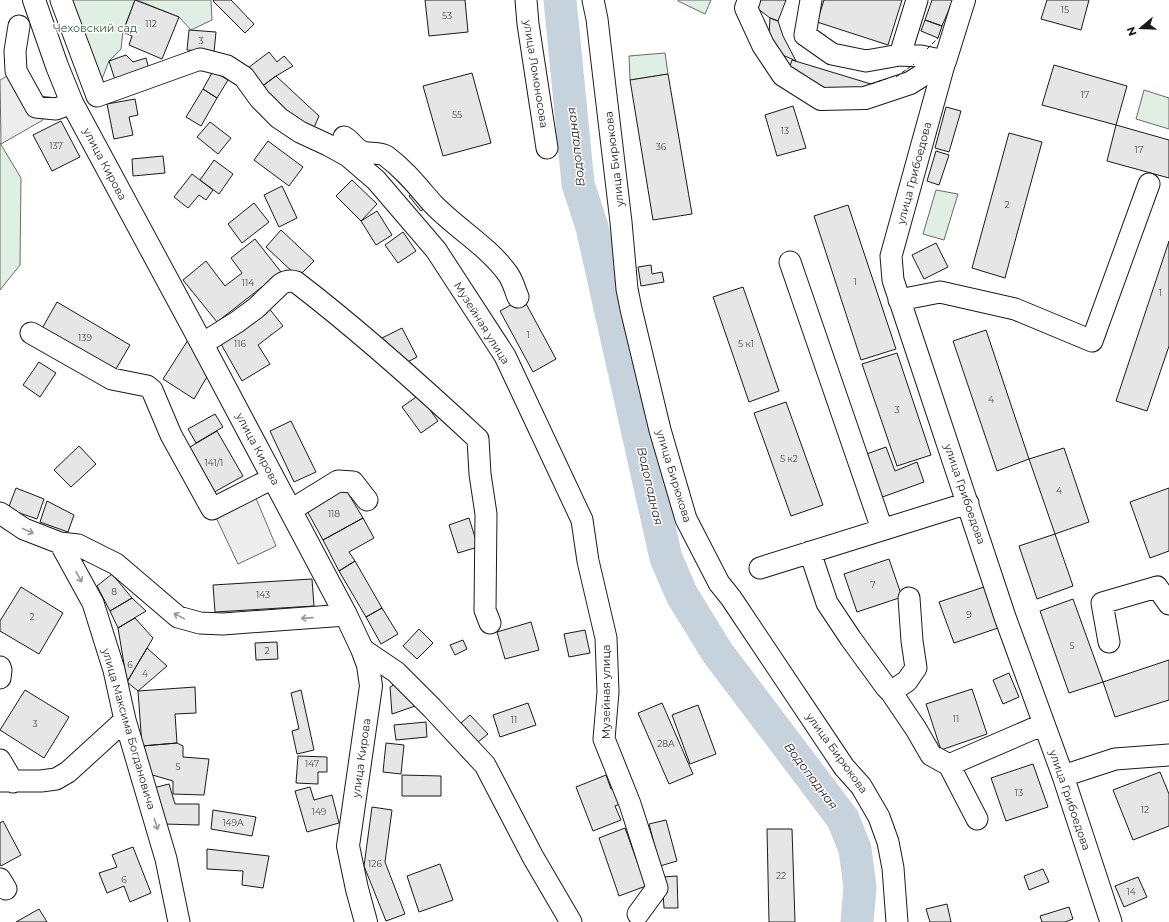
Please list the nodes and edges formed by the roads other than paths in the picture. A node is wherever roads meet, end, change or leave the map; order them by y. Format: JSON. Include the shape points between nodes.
{"nodes":[{"id":1,"x":34,"y":0,"type":"edge"},
{"id":2,"x":61,"y":0,"type":"edge"},
{"id":3,"x":526,"y":0,"type":"edge"},
{"id":4,"x":593,"y":0,"type":"edge"},
{"id":5,"x":749,"y":0,"type":"edge"},
{"id":6,"x":811,"y":0,"type":"edge"},
{"id":7,"x":917,"y":0,"type":"edge"},
{"id":8,"x":964,"y":0,"type":"edge"},
{"id":9,"x":19,"y":26,"type":"dead end"},
{"id":10,"x":900,"y":55,"type":"junction"},
{"id":11,"x":945,"y":61,"type":"junction"},
{"id":12,"x":72,"y":103,"type":"junction"},
{"id":13,"x":322,"y":142,"type":"junction"},
{"id":14,"x":547,"y":148,"type":"dead end"},
{"id":15,"x":1149,"y":184,"type":"dead end"},
{"id":16,"x":790,"y":262,"type":"dead end"},
{"id":17,"x":518,"y":297,"type":"dead end"},
{"id":18,"x":900,"y":300,"type":"junction"},
{"id":19,"x":31,"y":333,"type":"dead end"},
{"id":20,"x":202,"y":344,"type":"junction"},
{"id":21,"x":273,"y":478,"type":"junction"},
{"id":22,"x":367,"y":500,"type":"dead end"},
{"id":23,"x":968,"y":503,"type":"junction"},
{"id":24,"x":291,"y":510,"type":"junction"},
{"id":25,"x":0,"y":513,"type":"edge"},
{"id":26,"x":882,"y":529,"type":"junction"},
{"id":27,"x":60,"y":543,"type":"junction"},
{"id":28,"x":810,"y":552,"type":"junction"},
{"id":29,"x":760,"y":568,"type":"dead end"},
{"id":30,"x":909,"y":598,"type":"dead end"},
{"id":31,"x":1169,"y":604,"type":"edge"},
{"id":32,"x":346,"y":615,"type":"junction"},
{"id":33,"x":490,"y":623,"type":"dead end"},
{"id":34,"x":1109,"y":642,"type":"dead end"},
{"id":35,"x":362,"y":649,"type":"junction"},
{"id":36,"x":0,"y":667,"type":"edge"},
{"id":37,"x":0,"y":678,"type":"edge"},
{"id":38,"x":891,"y":692,"type":"junction"},
{"id":39,"x":125,"y":720,"type":"junction"},
{"id":40,"x":1044,"y":724,"type":"junction"},
{"id":41,"x":1169,"y":755,"type":"edge"},
{"id":42,"x":0,"y":760,"type":"edge"},
{"id":43,"x":949,"y":765,"type":"junction"},
{"id":44,"x":1063,"y":776,"type":"junction"},
{"id":45,"x":6,"y":781,"type":"edge"},
{"id":46,"x":977,"y":818,"type":"dead end"},
{"id":47,"x":638,"y":914,"type":"dead end"},
{"id":48,"x":179,"y":922,"type":"edge"},
{"id":49,"x":366,"y":922,"type":"edge"},
{"id":50,"x":571,"y":922,"type":"edge"},
{"id":51,"x":897,"y":922,"type":"edge"},
{"id":52,"x":1111,"y":922,"type":"edge"}],
"edges":[{"from":1,"to":12,"type":"main road","name":"улица Кирова"},
{"from":2,"to":13,"type":"street","name":"Музейная улица","via":[[97,96],[200,59],[227,66],[244,77],[279,118]]},
{"from":3,"to":14,"type":"street","name":"улица Ломоносова"},
{"from":4,"to":51,"type":"street","name":"улица Бирюкова","via":[[600,39],[627,289],[660,430],[686,519],[719,583],[844,767],[861,786],[879,817],[888,842],[893,868]]},
{"from":5,"to":11,"type":"main road","via":[[746,8],[763,46],[783,75],[821,100],[865,98],[910,83]]},
{"from":6,"to":10,"type":"street","via":[[806,35],[832,54],[866,61]]},
{"from":7,"to":10,"type":"street"},
{"from":8,"to":11,"type":"main road"},
{"from":9,"to":12,"type":"street","via":[[15,51],[16,71],[36,107],[56,109]]},
{"from":10,"to":11,"type":"street"},
{"from":11,"to":18,"type":"street","name":"улица Грибоедова","via":[[891,256],[893,280]]},
{"from":12,"to":20,"type":"main road","name":"улица Кирова"},
{"from":13,"to":17,"type":"street","via":[[341,136],[347,138],[362,152],[384,155],[405,171],[433,204],[487,250],[509,275]]},
{"from":13,"to":47,"type":"street","name":"Музейная улица","via":[[348,156],[376,180],[436,250],[505,356],[582,520],[588,561],[606,638],[608,692],[604,739],[630,804],[656,888]]},
{"from":15,"to":18,"type":"street","via":[[1092,341],[1015,309],[940,292]]},
{"from":16,"to":26,"type":"street"},
{"from":18,"to":23,"type":"street","name":"улица Грибоедова"},
{"from":19,"to":21,"type":"street","via":[[112,378],[147,386],[152,390],[171,435],[212,509]]},
{"from":20,"to":21,"type":"main road","name":"улица Кирова"},
{"from":20,"to":33,"type":"street","via":[[256,308],[281,284],[288,281],[296,282],[329,307],[478,439],[486,514],[485,610]]},
{"from":21,"to":24,"type":"main road","name":"улица Кирова"},
{"from":22,"to":24,"type":"street","via":[[353,482],[338,481]]},
{"from":23,"to":26,"type":"street"},
{"from":23,"to":40,"type":"street","name":"улица Грибоедова"},
{"from":24,"to":32,"type":"main road","name":"улица Кирова"},
{"from":25,"to":27,"type":"street","one_way":true,"via":[[24,529]]},
{"from":26,"to":28,"type":"street"},
{"from":32,"to":27,"type":"street","one_way":true,"via":[[200,624],[178,617],[116,564],[78,545]]},
{"from":27,"to":39,"type":"street","name":"улица Максима Богдановича","one_way":true,"via":[[93,603],[114,670]]},
{"from":28,"to":29,"type":"street"},
{"from":28,"to":38,"type":"street","via":[[827,603]]},
{"from":30,"to":38,"type":"street","via":[[916,668],[907,681]]},
{"from":31,"to":34,"type":"street","via":[[1156,587],[1102,603]]},
{"from":32,"to":35,"type":"main road","name":"улица Кирова"},
{"from":35,"to":49,"type":"main road","name":"улица Кирова","via":[[368,665],[371,686],[348,846]]},
{"from":35,"to":50,"type":"street","via":[[396,672],[485,765],[533,857]]},
{"from":36,"to":37,"type":"street"},
{"from":38,"to":43,"type":"street","via":[[931,755]]},
{"from":39,"to":45,"type":"street","via":[[68,772],[56,779]]},
{"from":39,"to":48,"type":"street","name":"улица Максима Богдановича","one_way":true,"via":[[166,859]]},
{"from":40,"to":43,"type":"street"},
{"from":40,"to":44,"type":"street","name":"улица Грибоедова"},
{"from":41,"to":44,"type":"street","via":[[1115,759]]},
{"from":42,"to":45,"type":"street"},
{"from":43,"to":46,"type":"street"},
{"from":44,"to":52,"type":"street","name":"улица Грибоедова"}]}
